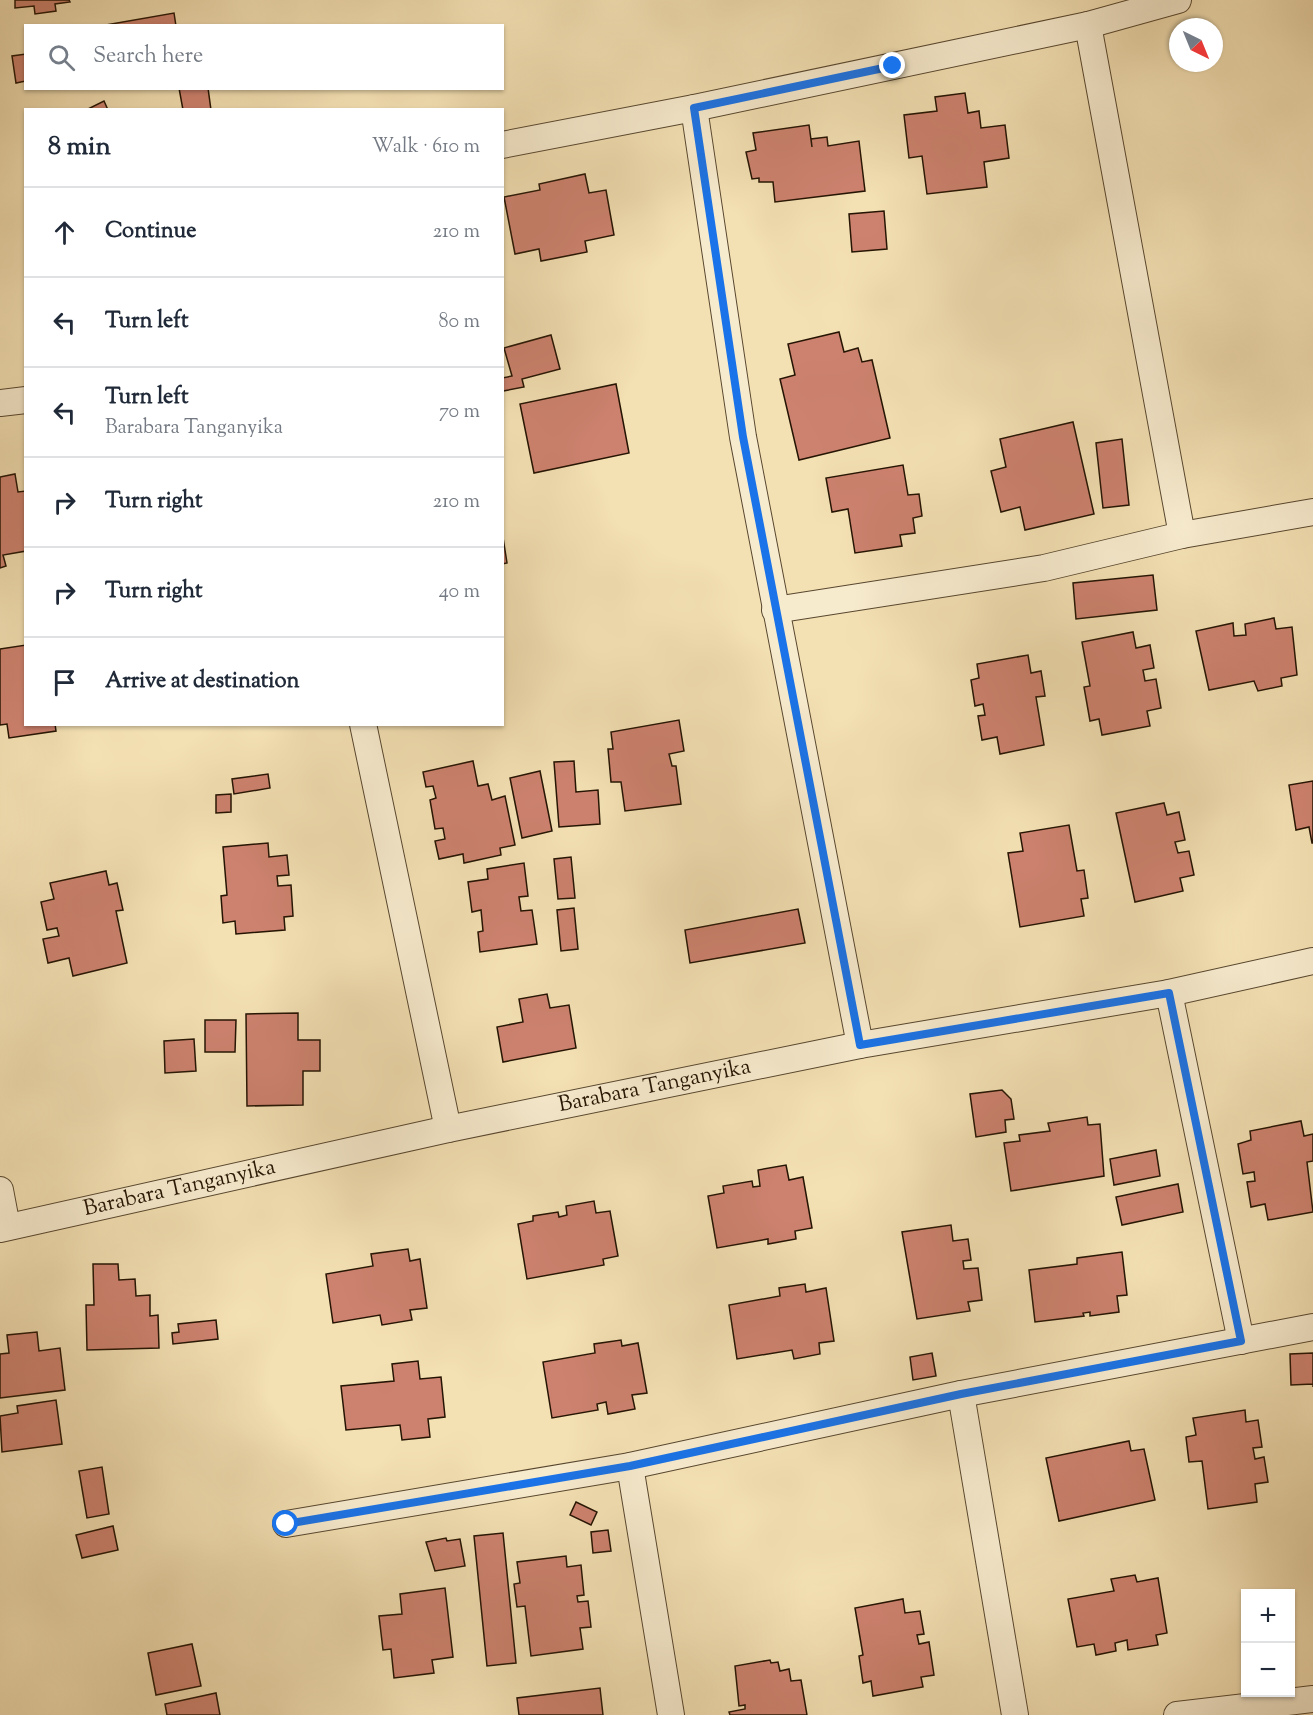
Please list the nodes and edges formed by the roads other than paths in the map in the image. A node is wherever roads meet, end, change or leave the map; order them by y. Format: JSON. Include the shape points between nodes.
{"nodes":[{"id":1,"x":1178,"y":0,"type":"edge"},
{"id":2,"x":1088,"y":25,"type":"junction"},
{"id":3,"x":694,"y":108,"type":"junction"},
{"id":4,"x":504,"y":145,"type":"edge"},
{"id":5,"x":24,"y":400,"type":"edge"},
{"id":6,"x":0,"y":403,"type":"edge"},
{"id":7,"x":1313,"y":512,"type":"edge"},
{"id":8,"x":1182,"y":535,"type":"junction"},
{"id":9,"x":775,"y":610,"type":"junction"},
{"id":10,"x":363,"y":726,"type":"edge"},
{"id":11,"x":1313,"y":961,"type":"edge"},
{"id":12,"x":1169,"y":993,"type":"junction"},
{"id":13,"x":860,"y":1045,"type":"junction"},
{"id":14,"x":448,"y":1129,"type":"junction"},
{"id":15,"x":0,"y":1190,"type":"edge"},
{"id":16,"x":4,"y":1228,"type":"edge"},
{"id":17,"x":1313,"y":1327,"type":"edge"},
{"id":18,"x":1241,"y":1341,"type":"junction"},
{"id":19,"x":961,"y":1394,"type":"junction"},
{"id":20,"x":630,"y":1466,"type":"junction"},
{"id":21,"x":286,"y":1524,"type":"dead end"},
{"id":22,"x":1313,"y":1699,"type":"edge"},
{"id":23,"x":671,"y":1715,"type":"edge"},
{"id":24,"x":1016,"y":1715,"type":"edge"},
{"id":25,"x":1177,"y":1715,"type":"edge"}],
"edges":[{"from":1,"to":2,"type":"street"},
{"from":2,"to":3,"type":"street"},
{"from":2,"to":8,"type":"street"},
{"from":3,"to":4,"type":"street"},
{"from":3,"to":9,"type":"street","via":[[743,437]]},
{"from":5,"to":6,"type":"street"},
{"from":7,"to":8,"type":"street"},
{"from":8,"to":9,"type":"street","via":[[1044,568]]},
{"from":9,"to":13,"type":"street"},
{"from":10,"to":14,"type":"street"},
{"from":11,"to":12,"type":"street","name":"Barabara Tanganyika"},
{"from":12,"to":13,"type":"street","name":"Barabara Tanganyika"},
{"from":12,"to":18,"type":"street"},
{"from":13,"to":14,"type":"street","name":"Barabara Tanganyika"},
{"from":14,"to":16,"type":"street","name":"Barabara Tanganyika"},
{"from":15,"to":16,"type":"street"},
{"from":17,"to":18,"type":"street"},
{"from":18,"to":19,"type":"street"},
{"from":19,"to":20,"type":"street"},
{"from":19,"to":24,"type":"street"},
{"from":20,"to":21,"type":"street"},
{"from":20,"to":23,"type":"street"},
{"from":22,"to":25,"type":"street"}]}
